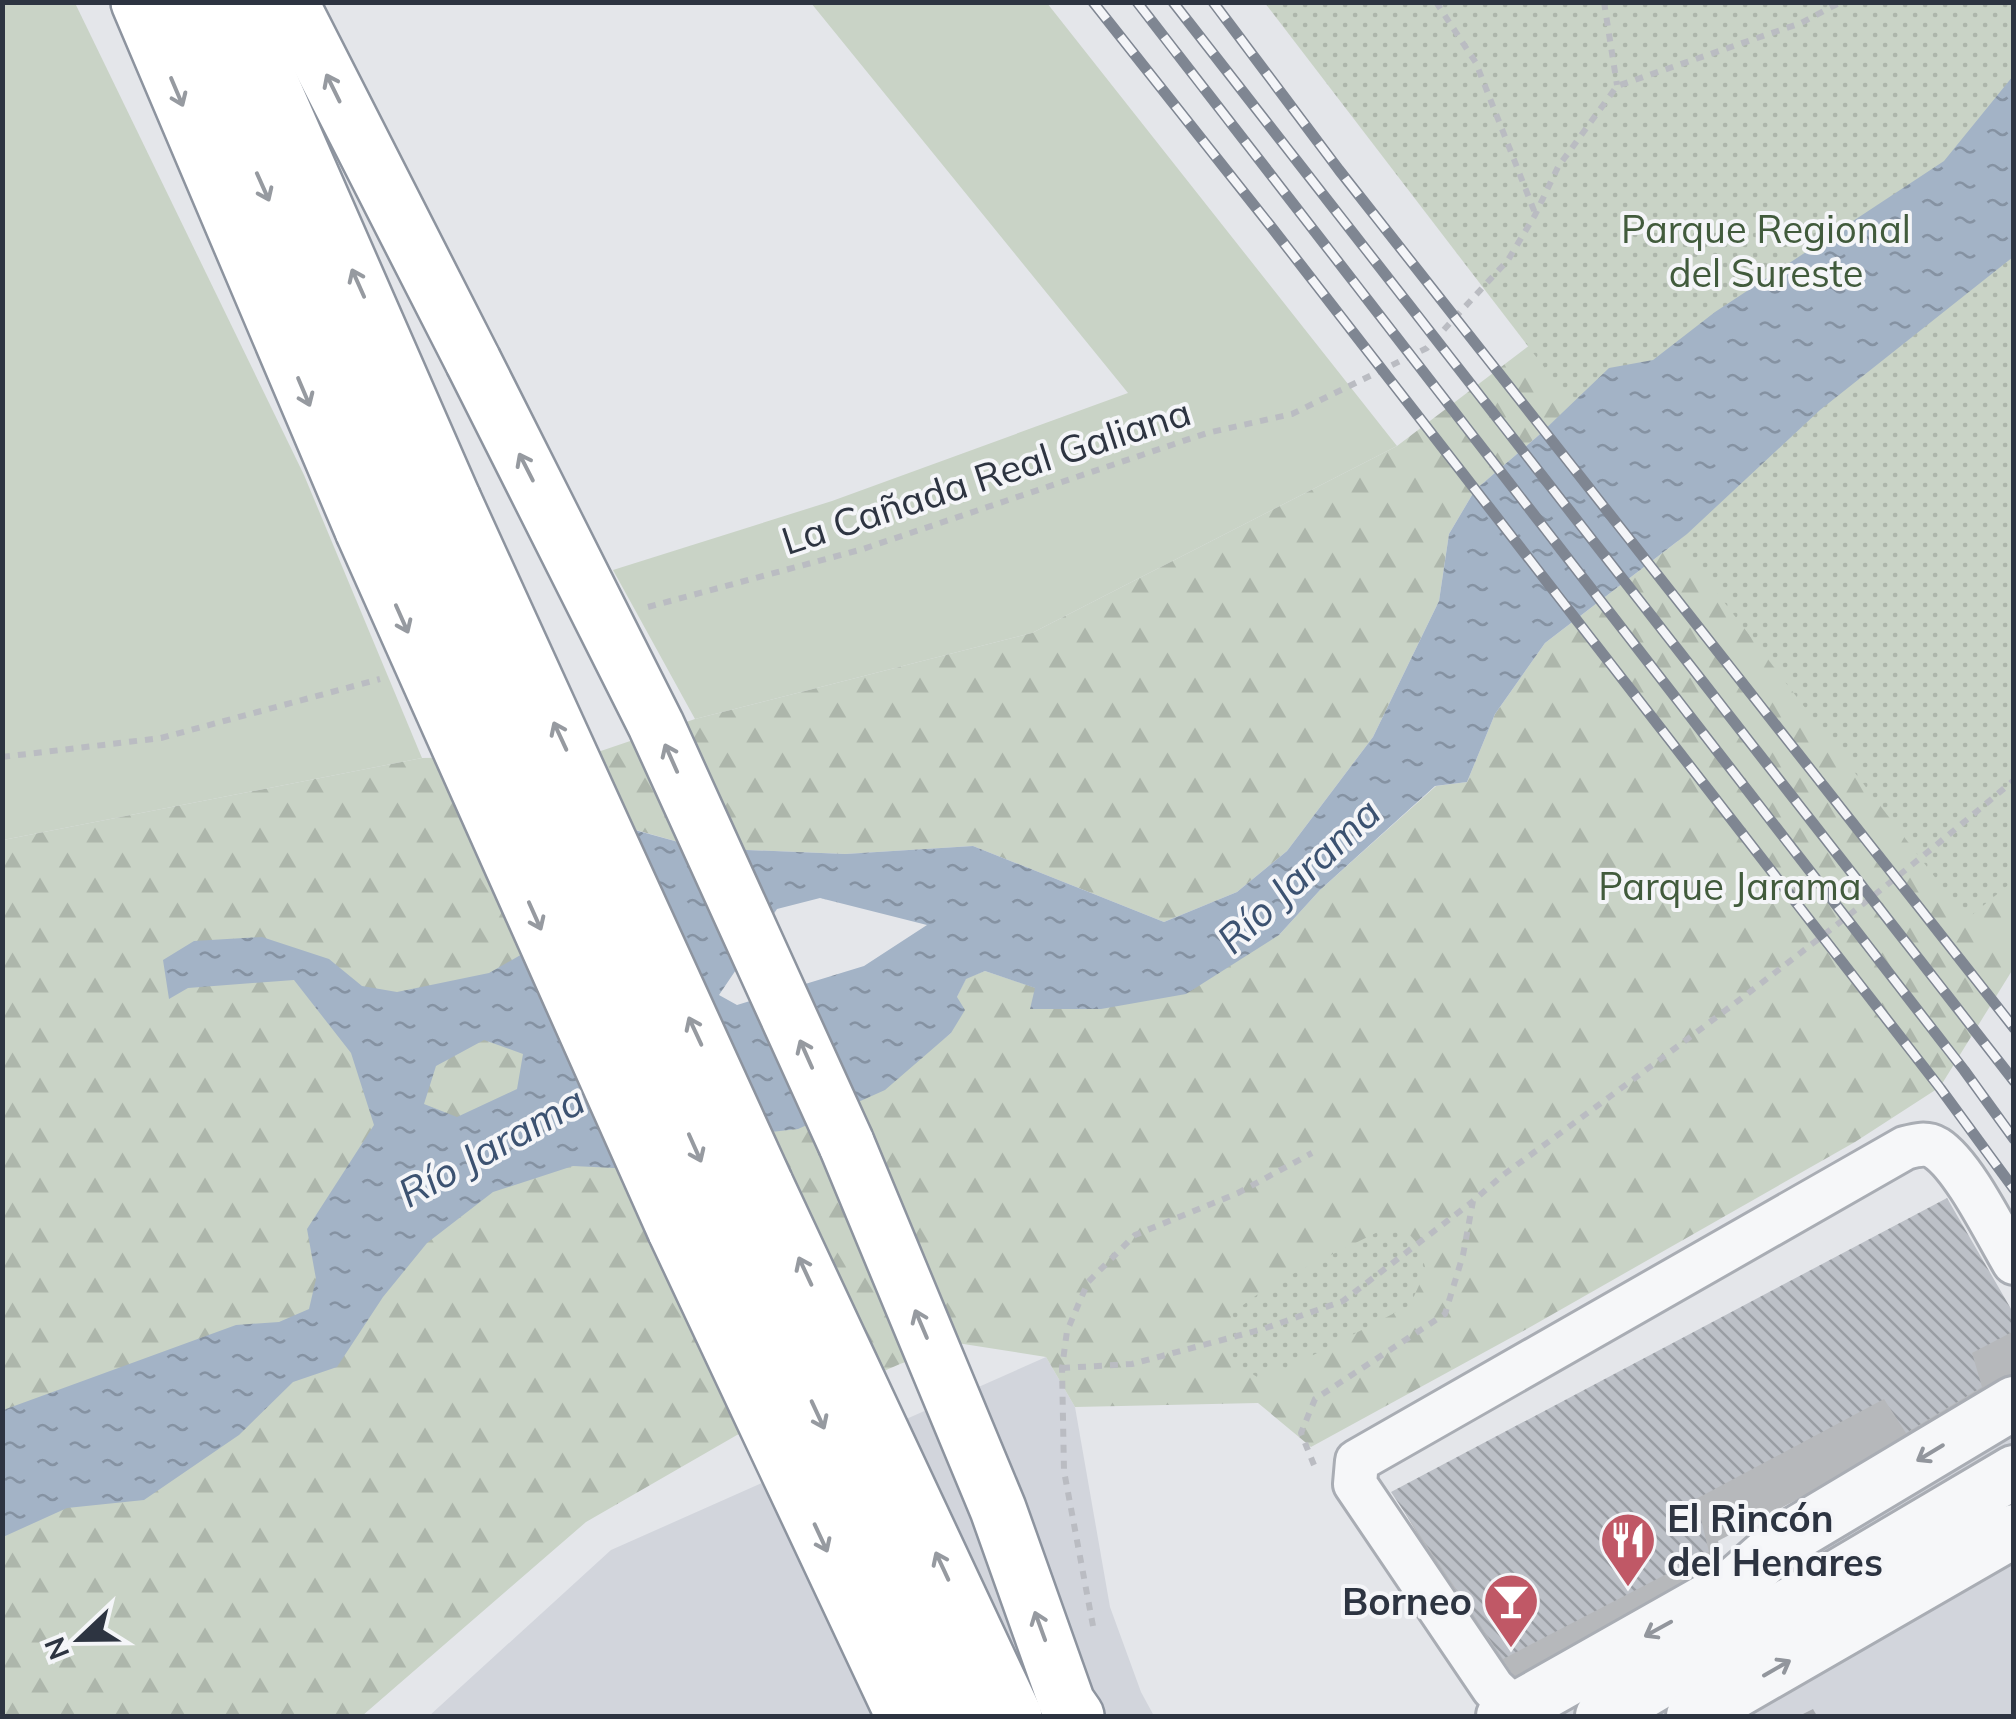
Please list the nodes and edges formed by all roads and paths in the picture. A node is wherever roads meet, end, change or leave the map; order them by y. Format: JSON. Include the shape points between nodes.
{"nodes":[{"id":1,"x":139,"y":2,"type":"edge"},
{"id":2,"x":180,"y":2,"type":"edge"},
{"id":3,"x":234,"y":2,"type":"edge"},
{"id":4,"x":290,"y":2,"type":"edge"},
{"id":5,"x":1436,"y":2,"type":"edge"},
{"id":6,"x":1604,"y":2,"type":"edge"},
{"id":7,"x":1841,"y":2,"type":"edge"},
{"id":8,"x":1617,"y":86,"type":"junction"},
{"id":9,"x":1536,"y":215,"type":"junction"},
{"id":10,"x":409,"y":516,"type":"junction"},
{"id":11,"x":635,"y":610,"type":"dead end"},
{"id":12,"x":389,"y":676,"type":"dead end"},
{"id":13,"x":2,"y":757,"type":"edge"},
{"id":14,"x":2014,"y":780,"type":"edge"},
{"id":15,"x":1312,"y":1153,"type":"dead end"},
{"id":16,"x":1473,"y":1201,"type":"junction"},
{"id":17,"x":719,"y":1204,"type":"junction"},
{"id":18,"x":2014,"y":1262,"type":"edge"},
{"id":19,"x":1062,"y":1368,"type":"junction"},
{"id":20,"x":2014,"y":1404,"type":"edge"},
{"id":21,"x":2014,"y":1472,"type":"edge"},
{"id":22,"x":1355,"y":1484,"type":"junction"},
{"id":23,"x":2014,"y":1531,"type":"edge"},
{"id":24,"x":1096,"y":1641,"type":"dead end"},
{"id":25,"x":1509,"y":1713,"type":"edge"},
{"id":26,"x":904,"y":1716,"type":"edge"},
{"id":27,"x":960,"y":1716,"type":"edge"},
{"id":28,"x":1014,"y":1716,"type":"edge"},
{"id":29,"x":1076,"y":1716,"type":"edge"},
{"id":30,"x":1602,"y":1716,"type":"edge"},
{"id":31,"x":1693,"y":1716,"type":"edge"}],
"edges":[{"from":1,"to":10,"type":"highway","one_way":true},
{"from":2,"to":10,"type":"highway","one_way":true},
{"from":10,"to":3,"type":"highway","one_way":true},
{"from":29,"to":4,"type":"highway","one_way":true,"bridge":true,"via":[[846,1142],[656,725]]},
{"from":5,"to":9,"type":"path","via":[[1476,63]]},
{"from":6,"to":8,"type":"path"},
{"from":7,"to":8,"type":"path","via":[[1801,23]]},
{"from":8,"to":9,"type":"path","name":"La Cañada Real Galiana","via":[[1558,167]]},
{"from":9,"to":11,"type":"path","name":"La Cañada Real Galiana","via":[[1508,260],[1427,348],[1292,414],[1207,433],[863,549]]},
{"from":10,"to":17,"type":"highway","bridge":true},
{"from":10,"to":17,"type":"highway","one_way":true,"bridge":true},
{"from":12,"to":13,"type":"path","via":[[162,738]]},
{"from":14,"to":16,"type":"path","via":[[1763,983]]},
{"from":15,"to":19,"type":"path","via":[[1238,1194],[1136,1235],[1088,1282],[1067,1330]]},
{"from":16,"to":19,"type":"path","via":[[1342,1301],[1263,1330],[1132,1364]]},
{"from":16,"to":22,"type":"path","via":[[1445,1314],[1315,1399],[1301,1432],[1315,1468],[1331,1484]]},
{"from":17,"to":26,"type":"highway","one_way":true},
{"from":17,"to":27,"type":"highway","one_way":true},
{"from":28,"to":17,"type":"highway","one_way":true},
{"from":18,"to":22,"type":"street","via":[[1954,1165],[1936,1148],[1905,1148],[1357,1461]]},
{"from":19,"to":24,"type":"path","via":[[1064,1471]]},
{"from":20,"to":25,"type":"street","one_way":true,"via":[[1784,1540],[1733,1586]]},
{"from":21,"to":30,"type":"street"},
{"from":22,"to":25,"type":"street"},
{"from":31,"to":23,"type":"street","one_way":true}]}
